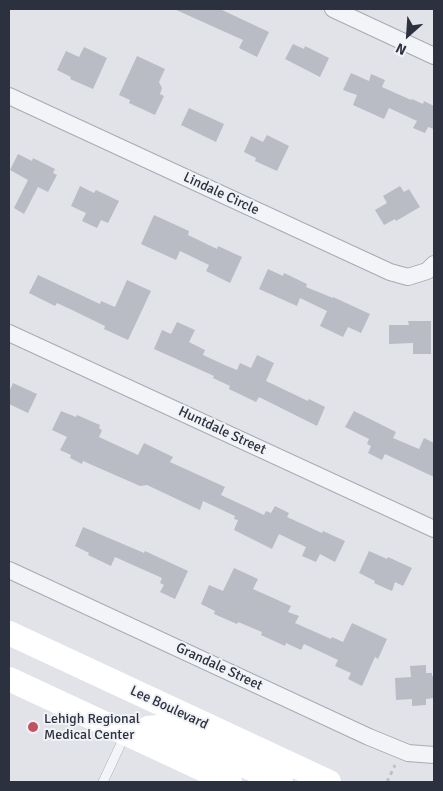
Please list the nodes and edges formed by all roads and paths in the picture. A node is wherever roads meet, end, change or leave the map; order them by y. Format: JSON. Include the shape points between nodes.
{"nodes":[{"id":1,"x":333,"y":9,"type":"edge"},
{"id":2,"x":434,"y":56,"type":"edge"},
{"id":3,"x":9,"y":96,"type":"edge"},
{"id":4,"x":434,"y":264,"type":"edge"},
{"id":5,"x":9,"y":334,"type":"edge"},
{"id":6,"x":434,"y":529,"type":"edge"},
{"id":7,"x":9,"y":570,"type":"edge"},
{"id":8,"x":9,"y":634,"type":"edge"},
{"id":9,"x":9,"y":679,"type":"edge"},
{"id":10,"x":128,"y":735,"type":"junction"},
{"id":11,"x":433,"y":755,"type":"edge"},
{"id":12,"x":219,"y":780,"type":"edge"},
{"id":13,"x":103,"y":782,"type":"edge"},
{"id":14,"x":281,"y":782,"type":"edge"},
{"id":15,"x":321,"y":782,"type":"edge"},
{"id":16,"x":328,"y":782,"type":"edge"}],
"edges":[{"from":1,"to":2,"type":"street"},
{"from":3,"to":4,"type":"street","name":"Lindale Circle","via":[[390,272],[408,277],[427,271]]},
{"from":5,"to":6,"type":"street","name":"Huntdale Street"},
{"from":7,"to":11,"type":"street","name":"Grandale Street","via":[[369,737],[408,753]]},
{"from":8,"to":16,"type":"main road","name":"Lee Boulevard"},
{"from":9,"to":10,"type":"main road"},
{"from":10,"to":12,"type":"main road"},
{"from":10,"to":13,"type":"lane"},
{"from":10,"to":14,"type":"main road","via":[[158,727]]},
{"from":15,"to":16,"type":"main road"}]}
